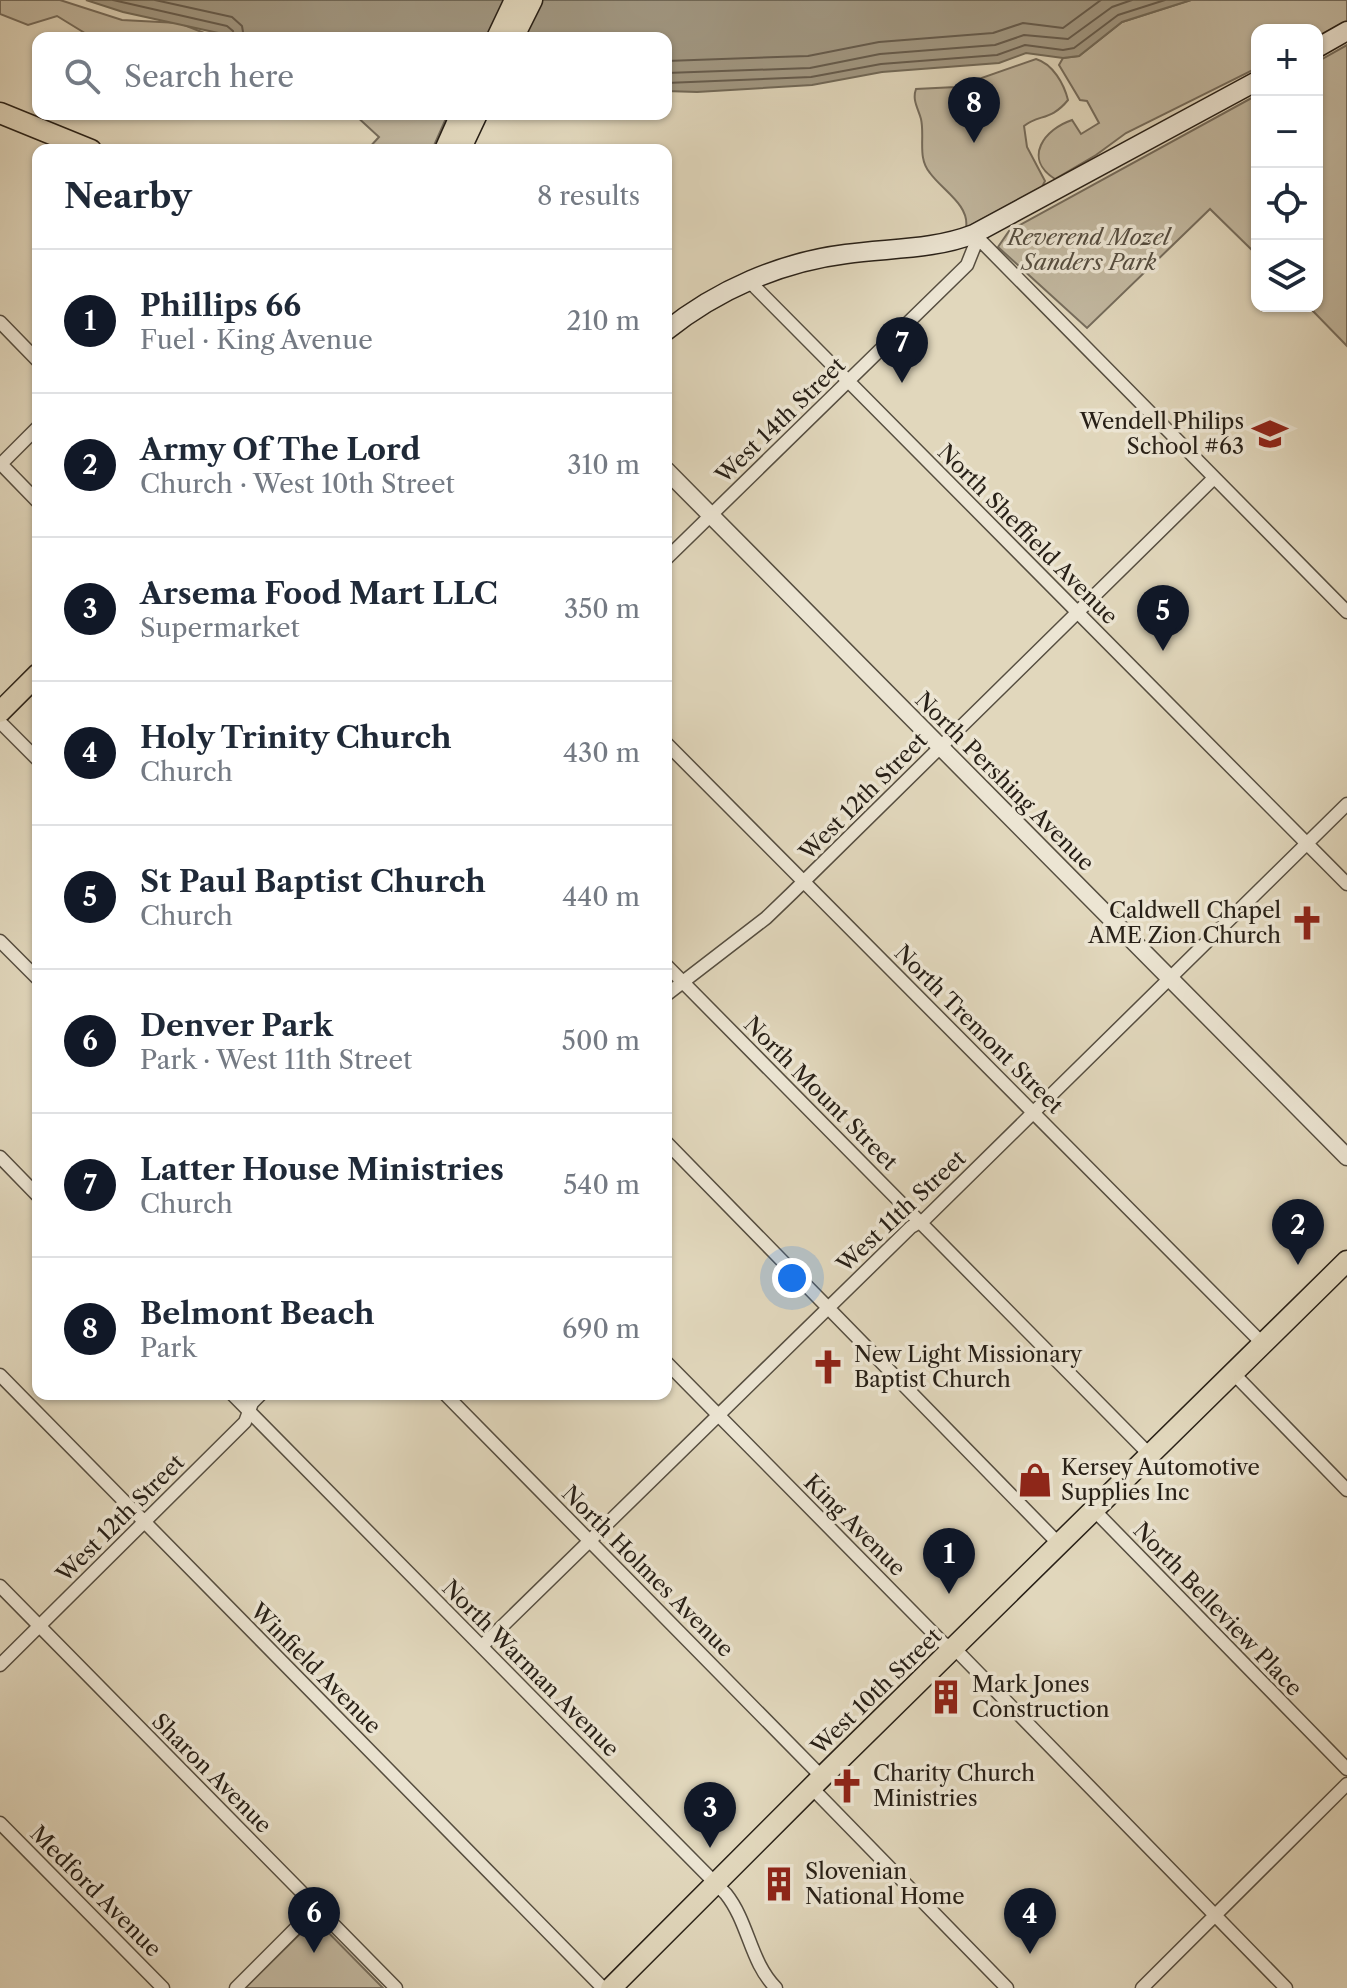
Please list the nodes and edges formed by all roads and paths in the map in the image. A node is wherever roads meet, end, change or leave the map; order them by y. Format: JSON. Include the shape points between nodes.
{"nodes":[{"id":1,"x":515,"y":0,"type":"edge"},
{"id":2,"x":532,"y":0,"type":"edge"},
{"id":3,"x":1347,"y":31,"type":"edge"},
{"id":4,"x":500,"y":32,"type":"edge"},
{"id":5,"x":516,"y":32,"type":"edge"},
{"id":6,"x":1323,"y":45,"type":"edge"},
{"id":7,"x":1251,"y":84,"type":"edge"},
{"id":8,"x":0,"y":113,"type":"edge"},
{"id":9,"x":460,"y":120,"type":"edge"},
{"id":10,"x":473,"y":120,"type":"edge"},
{"id":11,"x":76,"y":144,"type":"edge"},
{"id":12,"x":455,"y":144,"type":"edge"},
{"id":13,"x":456,"y":144,"type":"edge"},
{"id":14,"x":974,"y":234,"type":"junction"},
{"id":15,"x":749,"y":281,"type":"junction"},
{"id":16,"x":0,"y":322,"type":"edge"},
{"id":17,"x":672,"y":327,"type":"edge"},
{"id":18,"x":32,"y":355,"type":"edge"},
{"id":19,"x":848,"y":381,"type":"junction"},
{"id":20,"x":32,"y":433,"type":"edge"},
{"id":21,"x":0,"y":464,"type":"edge"},
{"id":22,"x":672,"y":476,"type":"edge"},
{"id":23,"x":1214,"y":478,"type":"junction"},
{"id":24,"x":32,"y":496,"type":"edge"},
{"id":25,"x":711,"y":515,"type":"junction"},
{"id":26,"x":672,"y":553,"type":"edge"},
{"id":27,"x":1347,"y":612,"type":"edge"},
{"id":28,"x":1077,"y":613,"type":"junction"},
{"id":29,"x":32,"y":680,"type":"edge"},
{"id":30,"x":0,"y":712,"type":"edge"},
{"id":31,"x":0,"y":722,"type":"edge"},
{"id":32,"x":940,"y":747,"type":"junction"},
{"id":33,"x":672,"y":749,"type":"edge"},
{"id":34,"x":32,"y":754,"type":"edge"},
{"id":35,"x":1347,"y":804,"type":"edge"},
{"id":36,"x":1307,"y":844,"type":"junction"},
{"id":37,"x":804,"y":882,"type":"junction"},
{"id":38,"x":1347,"y":884,"type":"edge"},
{"id":39,"x":0,"y":941,"type":"edge"},
{"id":40,"x":672,"y":971,"type":"edge"},
{"id":41,"x":32,"y":973,"type":"edge"},
{"id":42,"x":1170,"y":979,"type":"junction"},
{"id":43,"x":682,"y":981,"type":"junction"},
{"id":44,"x":672,"y":990,"type":"edge"},
{"id":45,"x":1034,"y":1113,"type":"junction"},
{"id":46,"x":672,"y":1148,"type":"edge"},
{"id":47,"x":0,"y":1157,"type":"edge"},
{"id":48,"x":1347,"y":1157,"type":"edge"},
{"id":49,"x":32,"y":1180,"type":"edge"},
{"id":50,"x":920,"y":1222,"type":"junction"},
{"id":51,"x":1347,"y":1261,"type":"edge"},
{"id":52,"x":827,"y":1309,"type":"junction"},
{"id":53,"x":1263,"y":1344,"type":"junction"},
{"id":54,"x":672,"y":1368,"type":"edge"},
{"id":55,"x":1233,"y":1373,"type":"junction"},
{"id":56,"x":0,"y":1375,"type":"edge"},
{"id":57,"x":238,"y":1400,"type":"edge"},
{"id":58,"x":255,"y":1400,"type":"edge"},
{"id":59,"x":451,"y":1400,"type":"edge"},
{"id":60,"x":249,"y":1411,"type":"junction"},
{"id":61,"x":718,"y":1415,"type":"junction"},
{"id":62,"x":1150,"y":1455,"type":"junction"},
{"id":63,"x":1347,"y":1490,"type":"edge"},
{"id":64,"x":1094,"y":1510,"type":"junction"},
{"id":65,"x":144,"y":1522,"type":"junction"},
{"id":66,"x":590,"y":1541,"type":"junction"},
{"id":67,"x":1059,"y":1544,"type":"junction"},
{"id":68,"x":0,"y":1586,"type":"edge"},
{"id":69,"x":39,"y":1626,"type":"junction"},
{"id":70,"x":482,"y":1646,"type":"junction"},
{"id":71,"x":953,"y":1648,"type":"junction"},
{"id":72,"x":0,"y":1665,"type":"edge"},
{"id":73,"x":1347,"y":1769,"type":"edge"},
{"id":74,"x":817,"y":1782,"type":"junction"},
{"id":75,"x":1347,"y":1784,"type":"edge"},
{"id":76,"x":0,"y":1823,"type":"edge"},
{"id":77,"x":716,"y":1883,"type":"junction"},
{"id":78,"x":317,"y":1907,"type":"junction"},
{"id":79,"x":1215,"y":1915,"type":"junction"},
{"id":80,"x":163,"y":1988,"type":"edge"},
{"id":81,"x":236,"y":1988,"type":"edge"},
{"id":82,"x":396,"y":1988,"type":"edge"},
{"id":83,"x":603,"y":1988,"type":"edge"},
{"id":84,"x":611,"y":1988,"type":"edge"},
{"id":85,"x":776,"y":1988,"type":"edge"},
{"id":86,"x":1007,"y":1988,"type":"edge"},
{"id":87,"x":1142,"y":1988,"type":"edge"},
{"id":88,"x":1286,"y":1988,"type":"edge"}],
"edges":[{"from":1,"to":4,"type":"main road"},
{"from":2,"to":5,"type":"main road"},
{"from":3,"to":6,"type":"main road"},
{"from":7,"to":14,"type":"main road"},
{"from":8,"to":11,"type":"main road"},
{"from":9,"to":12,"type":"main road"},
{"from":10,"to":13,"type":"main road"},
{"from":14,"to":15,"type":"main road","via":[[934,245],[822,258]]},
{"from":14,"to":19,"type":"street","name":"West 14th Street","via":[[967,265]]},
{"from":14,"to":23,"type":"street"},
{"from":15,"to":17,"type":"main road"},
{"from":15,"to":19,"type":"street","name":"North Sheffield Avenue"},
{"from":16,"to":18,"type":"street"},
{"from":19,"to":25,"type":"street","name":"West 14th Street"},
{"from":19,"to":28,"type":"street","name":"North Sheffield Avenue"},
{"from":20,"to":21,"type":"street"},
{"from":21,"to":24,"type":"street"},
{"from":22,"to":25,"type":"street","name":"North Pershing Avenue"},
{"from":23,"to":27,"type":"street"},
{"from":23,"to":28,"type":"street","name":"West 12th Street"},
{"from":25,"to":26,"type":"street","name":"West 14th Street"},
{"from":25,"to":32,"type":"street","name":"North Pershing Avenue"},
{"from":28,"to":32,"type":"street","name":"West 12th Street"},
{"from":28,"to":36,"type":"street","name":"North Sheffield Avenue"},
{"from":29,"to":30,"type":"main road"},
{"from":31,"to":34,"type":"street"},
{"from":32,"to":37,"type":"street","name":"West 12th Street"},
{"from":32,"to":42,"type":"street","name":"North Pershing Avenue"},
{"from":33,"to":37,"type":"street","name":"North Tremont Street"},
{"from":35,"to":36,"type":"street","name":"West 11th Street"},
{"from":36,"to":38,"type":"street","name":"North Sheffield Avenue"},
{"from":36,"to":42,"type":"street","name":"West 11th Street"},
{"from":37,"to":43,"type":"street","name":"West 12th Street","via":[[766,918]]},
{"from":37,"to":45,"type":"street","name":"North Tremont Street"},
{"from":39,"to":41,"type":"street"},
{"from":40,"to":43,"type":"street","name":"North Mount Street"},
{"from":42,"to":45,"type":"street","name":"West 11th Street"},
{"from":42,"to":48,"type":"street","name":"North Pershing Avenue"},
{"from":43,"to":44,"type":"street","name":"West 12th Street"},
{"from":43,"to":50,"type":"street","name":"North Mount Street"},
{"from":45,"to":50,"type":"street","name":"West 11th Street"},
{"from":45,"to":53,"type":"street","name":"North Tremont Street"},
{"from":46,"to":52,"type":"street"},
{"from":47,"to":49,"type":"street"},
{"from":50,"to":52,"type":"street","name":"West 11th Street"},
{"from":50,"to":62,"type":"street","name":"North Mount Street"},
{"from":51,"to":53,"type":"main road","name":"West 10th Street"},
{"from":52,"to":61,"type":"street","name":"West 11th Street"},
{"from":52,"to":67,"type":"street"},
{"from":53,"to":55,"type":"main road","name":"West 10th Street"},
{"from":54,"to":61,"type":"street","name":"King Avenue"},
{"from":55,"to":62,"type":"main road","name":"West 10th Street"},
{"from":55,"to":63,"type":"street"},
{"from":56,"to":65,"type":"street","name":"Winfield Avenue"},
{"from":57,"to":60,"type":"street","name":"North Warman Avenue"},
{"from":58,"to":60,"type":"street","name":"West 12th Street"},
{"from":59,"to":66,"type":"street","name":"North Holmes Avenue"},
{"from":60,"to":65,"type":"street","name":"West 12th Street","via":[[245,1422]]},
{"from":60,"to":70,"type":"street","name":"North Warman Avenue"},
{"from":61,"to":66,"type":"street","name":"West 11th Street"},
{"from":61,"to":71,"type":"street","name":"King Avenue"},
{"from":62,"to":64,"type":"main road","name":"West 10th Street"},
{"from":64,"to":67,"type":"main road","name":"West 10th Street"},
{"from":64,"to":73,"type":"street","name":"North Belleview Place"},
{"from":65,"to":69,"type":"street","name":"West 12th Street"},
{"from":65,"to":83,"type":"street","name":"Winfield Avenue"},
{"from":66,"to":70,"type":"street","name":"West 11th Street"},
{"from":66,"to":74,"type":"street","name":"North Holmes Avenue"},
{"from":67,"to":71,"type":"main road","name":"West 10th Street"},
{"from":68,"to":69,"type":"street","name":"Sharon Avenue"},
{"from":69,"to":72,"type":"street","name":"West 12th Street"},
{"from":69,"to":78,"type":"street","name":"Sharon Avenue"},
{"from":70,"to":77,"type":"street","name":"North Warman Avenue"},
{"from":71,"to":74,"type":"main road","name":"West 10th Street"},
{"from":71,"to":79,"type":"street","name":"King Avenue"},
{"from":74,"to":77,"type":"main road","name":"West 10th Street"},
{"from":74,"to":86,"type":"street","name":"North Holmes Avenue"},
{"from":75,"to":79,"type":"street"},
{"from":76,"to":80,"type":"street","name":"Medford Avenue"},
{"from":77,"to":84,"type":"main road","name":"West 10th Street"},
{"from":77,"to":85,"type":"street","name":"North Warman Avenue","via":[[739,1912],[759,1964]]},
{"from":78,"to":81,"type":"street"},
{"from":78,"to":82,"type":"street","name":"Sharon Avenue"},
{"from":79,"to":87,"type":"street"},
{"from":79,"to":88,"type":"street","name":"King Avenue"}]}
